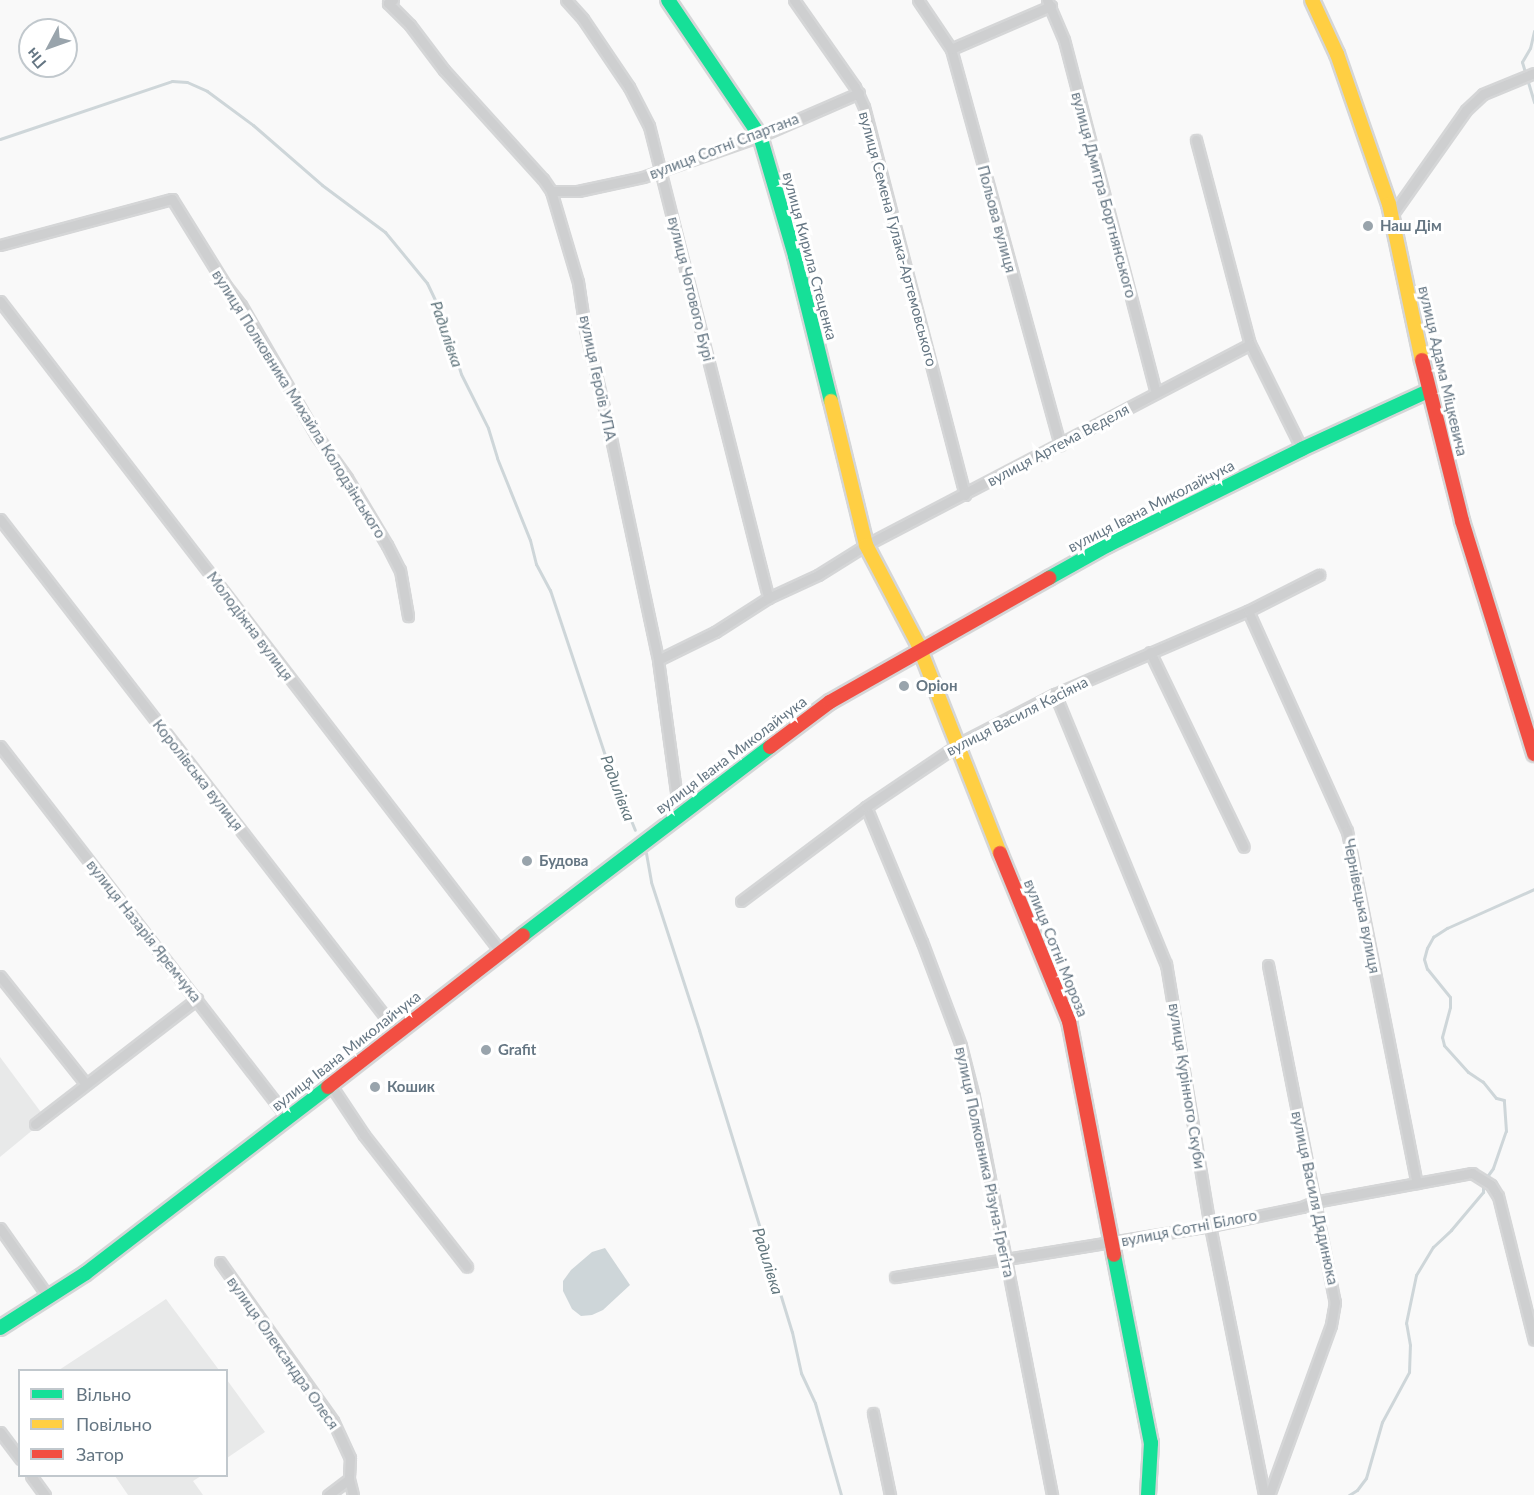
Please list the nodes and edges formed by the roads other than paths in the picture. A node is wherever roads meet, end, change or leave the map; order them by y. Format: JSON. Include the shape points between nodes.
{"nodes":[{"id":1,"x":566,"y":0,"type":"edge"},
{"id":2,"x":668,"y":0,"type":"edge"},
{"id":3,"x":794,"y":0,"type":"edge"},
{"id":4,"x":918,"y":0,"type":"edge"},
{"id":5,"x":1312,"y":0,"type":"edge"},
{"id":6,"x":390,"y":2,"type":"edge"},
{"id":7,"x":1049,"y":3,"type":"edge"},
{"id":8,"x":951,"y":49,"type":"junction"},
{"id":9,"x":1534,"y":73,"type":"edge"},
{"id":10,"x":858,"y":93,"type":"junction"},
{"id":11,"x":760,"y":136,"type":"junction"},
{"id":12,"x":1196,"y":140,"type":"dead end"},
{"id":13,"x":660,"y":169,"type":"junction"},
{"id":14,"x":551,"y":191,"type":"junction"},
{"id":15,"x":1392,"y":215,"type":"junction"},
{"id":16,"x":0,"y":245,"type":"edge"},
{"id":17,"x":0,"y":301,"type":"edge"},
{"id":18,"x":1250,"y":344,"type":"junction"},
{"id":19,"x":1428,"y":391,"type":"junction"},
{"id":20,"x":1156,"y":393,"type":"junction"},
{"id":21,"x":1060,"y":445,"type":"junction"},
{"id":22,"x":1302,"y":449,"type":"junction"},
{"id":23,"x":965,"y":495,"type":"junction"},
{"id":24,"x":0,"y":519,"type":"edge"},
{"id":25,"x":867,"y":544,"type":"junction"},
{"id":26,"x":1318,"y":575,"type":"dead end"},
{"id":27,"x":768,"y":598,"type":"junction"},
{"id":28,"x":1248,"y":611,"type":"junction"},
{"id":29,"x":408,"y":616,"type":"dead end"},
{"id":30,"x":920,"y":649,"type":"junction"},
{"id":31,"x":1150,"y":652,"type":"junction"},
{"id":32,"x":658,"y":660,"type":"junction"},
{"id":33,"x":1055,"y":693,"type":"junction"},
{"id":34,"x":957,"y":745,"type":"junction"},
{"id":35,"x":0,"y":746,"type":"edge"},
{"id":36,"x":1534,"y":754,"type":"edge"},
{"id":37,"x":866,"y":807,"type":"junction"},
{"id":38,"x":683,"y":812,"type":"junction"},
{"id":39,"x":1244,"y":847,"type":"dead end"},
{"id":40,"x":741,"y":901,"type":"dead end"},
{"id":41,"x":501,"y":951,"type":"junction"},
{"id":42,"x":1268,"y":965,"type":"dead end"},
{"id":43,"x":0,"y":976,"type":"edge"},
{"id":44,"x":196,"y":999,"type":"junction"},
{"id":45,"x":397,"y":1032,"type":"junction"},
{"id":46,"x":86,"y":1084,"type":"junction"},
{"id":47,"x":330,"y":1084,"type":"junction"},
{"id":48,"x":287,"y":1117,"type":"junction"},
{"id":49,"x":35,"y":1124,"type":"dead end"},
{"id":50,"x":1417,"y":1183,"type":"junction"},
{"id":51,"x":1314,"y":1202,"type":"junction"},
{"id":52,"x":1210,"y":1226,"type":"junction"},
{"id":53,"x":0,"y":1228,"type":"edge"},
{"id":54,"x":1111,"y":1243,"type":"junction"},
{"id":55,"x":1007,"y":1261,"type":"junction"},
{"id":56,"x":219,"y":1262,"type":"dead end"},
{"id":57,"x":467,"y":1267,"type":"dead end"},
{"id":58,"x":895,"y":1278,"type":"dead end"},
{"id":59,"x":49,"y":1298,"type":"junction"},
{"id":60,"x":0,"y":1328,"type":"edge"},
{"id":61,"x":1534,"y":1340,"type":"edge"},
{"id":62,"x":873,"y":1413,"type":"dead end"},
{"id":63,"x":0,"y":1432,"type":"edge"},
{"id":64,"x":18,"y":1457,"type":"edge"},
{"id":65,"x":32,"y":1477,"type":"edge"},
{"id":66,"x":349,"y":1479,"type":"junction"},
{"id":67,"x":45,"y":1495,"type":"edge"},
{"id":68,"x":328,"y":1495,"type":"edge"},
{"id":69,"x":353,"y":1495,"type":"edge"},
{"id":70,"x":890,"y":1495,"type":"edge"},
{"id":71,"x":1052,"y":1495,"type":"edge"},
{"id":72,"x":1148,"y":1495,"type":"edge"},
{"id":73,"x":1263,"y":1495,"type":"edge"},
{"id":74,"x":1269,"y":1495,"type":"edge"}],
"edges":[{"from":1,"to":13,"type":"street","name":"вулиця Чотового Бурі","via":[[629,87],[649,126]]},
{"from":2,"to":11,"type":"street","name":"вулиця Кирила Стеценка"},
{"from":3,"to":10,"type":"street","name":"вулиця Семена Гулака-Артемовського"},
{"from":4,"to":8,"type":"street","name":"Польова вулиця"},
{"from":5,"to":15,"type":"street","name":"вулиця Адама Міцкевича","via":[[1341,65]]},
{"from":6,"to":14,"type":"street","name":"вулиця Героїв УПА"},
{"from":7,"to":8,"type":"street"},
{"from":7,"to":20,"type":"street","name":"вулиця Дмитра Бортнянського","via":[[1064,40]]},
{"from":8,"to":21,"type":"street","name":"Польова вулиця"},
{"from":9,"to":15,"type":"street","via":[[1483,94],[1466,110]]},
{"from":10,"to":11,"type":"street","name":"вулиця Сотні Спартана"},
{"from":10,"to":23,"type":"street","name":"вулиця Семена Гулака-Артемовського"},
{"from":11,"to":13,"type":"street","name":"вулиця Сотні Спартана"},
{"from":11,"to":25,"type":"street","name":"вулиця Кирила Стеценка","via":[[795,256]]},
{"from":12,"to":18,"type":"street"},
{"from":13,"to":14,"type":"street","name":"вулиця Сотні Спартана","via":[[643,177],[593,188]]},
{"from":13,"to":27,"type":"street","name":"вулиця Чотового Бурі"},
{"from":14,"to":32,"type":"street","name":"вулиця Героїв УПА","via":[[578,282]]},
{"from":15,"to":19,"type":"street","name":"вулиця Адама Міцкевича"},
{"from":16,"to":29,"type":"street","name":"вулиця Полковника Михайла Колодзінського","via":[[172,199],[241,304],[316,435],[387,546],[400,570]]},
{"from":17,"to":41,"type":"street","name":"Молодіжна вулиця"},
{"from":18,"to":20,"type":"street","name":"вулиця Артема Веделя"},
{"from":18,"to":22,"type":"street"},
{"from":19,"to":22,"type":"street","name":"вулиця Івана Миколайчука"},
{"from":19,"to":36,"type":"street","name":"вулиця Адама Міцкевича","via":[[1462,521]]},
{"from":20,"to":21,"type":"street","name":"вулиця Артема Веделя"},
{"from":21,"to":23,"type":"street","name":"вулиця Артема Веделя"},
{"from":22,"to":30,"type":"street","name":"вулиця Івана Миколайчука","via":[[1108,545]]},
{"from":23,"to":25,"type":"street","name":"вулиця Артема Веделя"},
{"from":24,"to":45,"type":"street","name":"Королівська вулиця"},
{"from":25,"to":27,"type":"street","name":"вулиця Артема Веделя","via":[[818,575]]},
{"from":25,"to":30,"type":"street","name":"вулиця Сотні Мороза"},
{"from":26,"to":28,"type":"street","name":"вулиця Василя Касіяна"},
{"from":27,"to":32,"type":"street","name":"вулиця Артема Веделя","via":[[715,632]]},
{"from":28,"to":31,"type":"street","name":"вулиця Василя Касіяна"},
{"from":28,"to":50,"type":"street","name":"Чернівецька вулиця","via":[[1347,831]]},
{"from":30,"to":34,"type":"street","name":"вулиця Сотні Мороза"},
{"from":30,"to":38,"type":"street","name":"вулиця Івана Миколайчука","via":[[830,702]]},
{"from":31,"to":33,"type":"street","name":"вулиця Василя Касіяна"},
{"from":31,"to":39,"type":"street"},
{"from":32,"to":38,"type":"street","name":"вулиця Героїв УПА","via":[[676,792]]},
{"from":33,"to":34,"type":"street","name":"вулиця Василя Касіяна"},
{"from":33,"to":52,"type":"street","name":"вулиця Курінного Скуби","via":[[1166,964]]},
{"from":34,"to":37,"type":"street","name":"вулиця Василя Касіяна"},
{"from":34,"to":54,"type":"street","name":"вулиця Сотні Мороза","via":[[1069,1021]]},
{"from":35,"to":44,"type":"street","name":"вулиця Назарія Яремчука"},
{"from":37,"to":40,"type":"street","name":"вулиця Василя Касіяна"},
{"from":37,"to":55,"type":"street","name":"вулиця Полковника Різуна-Грегіта","via":[[961,1046]]},
{"from":38,"to":41,"type":"street","name":"вулиця Івана Миколайчука"},
{"from":41,"to":45,"type":"street","name":"вулиця Івана Миколайчука"},
{"from":42,"to":51,"type":"street","name":"вулиця Василя Дядинюка"},
{"from":43,"to":46,"type":"street"},
{"from":44,"to":46,"type":"street"},
{"from":44,"to":48,"type":"street","name":"вулиця Назарія Яремчука"},
{"from":45,"to":47,"type":"street","name":"вулиця Івана Миколайчука"},
{"from":46,"to":49,"type":"street"},
{"from":47,"to":48,"type":"street","name":"вулиця Івана Миколайчука"},
{"from":47,"to":57,"type":"street","via":[[364,1135]]},
{"from":48,"to":59,"type":"street","name":"вулиця Івана Миколайчука","via":[[171,1210]]},
{"from":50,"to":51,"type":"street","name":"вулиця Сотні Білого"},
{"from":50,"to":61,"type":"street","name":"вулиця Сотні Білого","via":[[1472,1173],[1488,1182],[1499,1200]]},
{"from":51,"to":52,"type":"street","name":"вулиця Сотні Білого"},
{"from":51,"to":74,"type":"street","name":"вулиця Василя Дядинюка","via":[[1334,1290],[1333,1316]]},
{"from":52,"to":54,"type":"street","name":"вулиця Сотні Білого"},
{"from":52,"to":73,"type":"street","name":"вулиця Курінного Скуби"},
{"from":53,"to":59,"type":"street"},
{"from":54,"to":55,"type":"street","name":"вулиця Сотні Білого"},
{"from":54,"to":72,"type":"street","name":"вулиця Сотні Мороза","via":[[1151,1443]]},
{"from":55,"to":58,"type":"street","name":"вулиця Сотні Білого"},
{"from":55,"to":71,"type":"street","name":"вулиця Полковника Різуна-Грегіта"},
{"from":56,"to":66,"type":"street","name":"вулиця Олександра Олеся","via":[[333,1421],[350,1458]]},
{"from":59,"to":60,"type":"street","name":"вулиця Івана Миколайчука"},
{"from":62,"to":70,"type":"street"},
{"from":63,"to":64,"type":"street"},
{"from":65,"to":67,"type":"street"},
{"from":66,"to":68,"type":"street"},
{"from":66,"to":69,"type":"street","name":"вулиця Олександра Олеся"}]}
